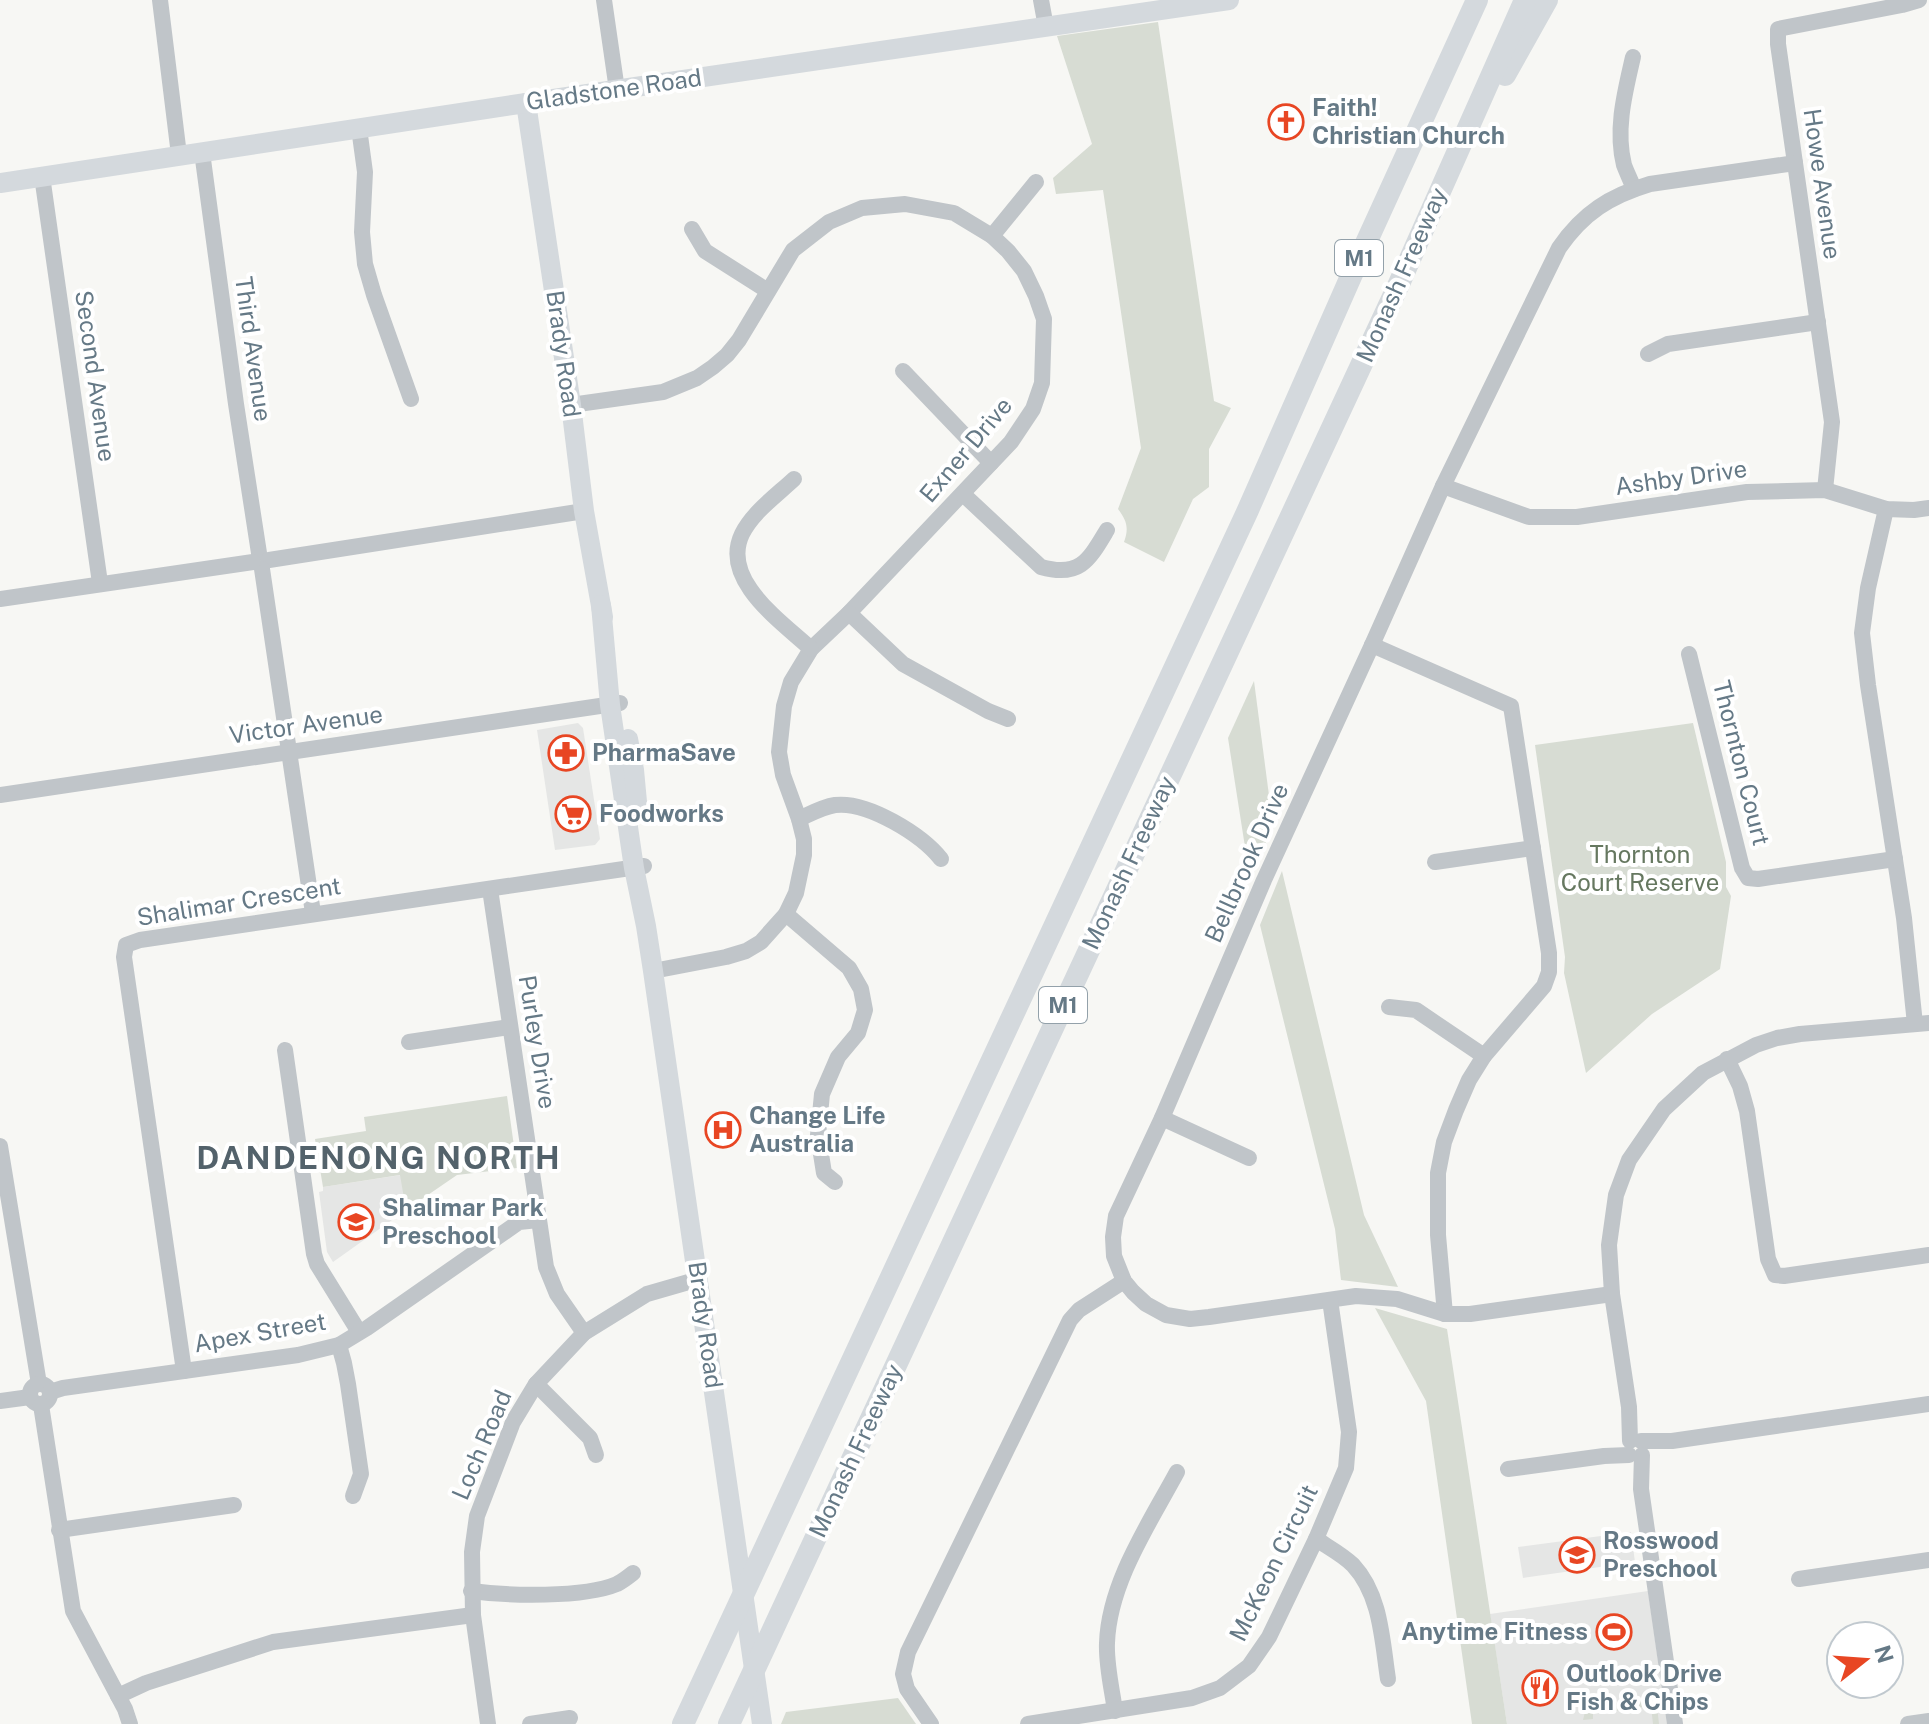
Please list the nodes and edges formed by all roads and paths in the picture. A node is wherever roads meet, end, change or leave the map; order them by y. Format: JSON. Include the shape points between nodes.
{"nodes":[{"id":1,"x":160,"y":0,"type":"edge"},
{"id":2,"x":604,"y":0,"type":"edge"},
{"id":3,"x":1041,"y":0,"type":"edge"},
{"id":4,"x":1229,"y":0,"type":"edge"},
{"id":5,"x":1525,"y":0,"type":"edge"},
{"id":6,"x":1547,"y":0,"type":"edge"},
{"id":7,"x":1919,"y":0,"type":"edge"},
{"id":8,"x":1476,"y":3,"type":"edge"},
{"id":9,"x":1046,"y":27,"type":"junction"},
{"id":10,"x":1633,"y":57,"type":"dead end"},
{"id":11,"x":617,"y":90,"type":"junction"},
{"id":12,"x":526,"y":103,"type":"junction"},
{"id":13,"x":359,"y":128,"type":"junction"},
{"id":14,"x":202,"y":152,"type":"junction"},
{"id":15,"x":179,"y":155,"type":"junction"},
{"id":16,"x":1795,"y":163,"type":"junction"},
{"id":17,"x":1450,"y":170,"type":"junction"},
{"id":18,"x":42,"y":176,"type":"junction"},
{"id":19,"x":1036,"y":182,"type":"dead end"},
{"id":20,"x":0,"y":183,"type":"edge"},
{"id":21,"x":1634,"y":189,"type":"junction"},
{"id":22,"x":692,"y":229,"type":"dead end"},
{"id":23,"x":992,"y":236,"type":"junction"},
{"id":24,"x":768,"y":291,"type":"junction"},
{"id":25,"x":1818,"y":322,"type":"junction"},
{"id":26,"x":1648,"y":354,"type":"dead end"},
{"id":27,"x":903,"y":371,"type":"dead end"},
{"id":28,"x":411,"y":399,"type":"dead end"},
{"id":29,"x":571,"y":405,"type":"junction"},
{"id":30,"x":991,"y":463,"type":"junction"},
{"id":31,"x":794,"y":479,"type":"dead end"},
{"id":32,"x":1443,"y":486,"type":"junction"},
{"id":33,"x":1825,"y":490,"type":"junction"},
{"id":34,"x":963,"y":494,"type":"junction"},
{"id":35,"x":1929,"y":508,"type":"edge"},
{"id":36,"x":1886,"y":509,"type":"junction"},
{"id":37,"x":584,"y":511,"type":"junction"},
{"id":38,"x":1107,"y":530,"type":"dead end"},
{"id":39,"x":261,"y":561,"type":"junction"},
{"id":40,"x":100,"y":583,"type":"junction"},
{"id":41,"x":0,"y":599,"type":"edge"},
{"id":42,"x":849,"y":613,"type":"junction"},
{"id":43,"x":1372,"y":645,"type":"junction"},
{"id":44,"x":811,"y":649,"type":"junction"},
{"id":45,"x":1689,"y":654,"type":"dead end"},
{"id":46,"x":615,"y":704,"type":"junction"},
{"id":47,"x":1008,"y":719,"type":"dead end"},
{"id":48,"x":289,"y":752,"type":"junction"},
{"id":49,"x":0,"y":795,"type":"edge"},
{"id":50,"x":799,"y":819,"type":"junction"},
{"id":51,"x":1533,"y":848,"type":"junction"},
{"id":52,"x":941,"y":859,"type":"dead end"},
{"id":53,"x":1895,"y":859,"type":"junction"},
{"id":54,"x":1435,"y":862,"type":"dead end"},
{"id":55,"x":639,"y":867,"type":"junction"},
{"id":56,"x":490,"y":889,"type":"junction"},
{"id":57,"x":313,"y":913,"type":"junction"},
{"id":58,"x":786,"y":914,"type":"junction"},
{"id":59,"x":653,"y":971,"type":"junction"},
{"id":60,"x":1389,"y":1007,"type":"dead end"},
{"id":61,"x":1922,"y":1024,"type":"edge"},
{"id":62,"x":510,"y":1027,"type":"junction"},
{"id":63,"x":409,"y":1042,"type":"dead end"},
{"id":64,"x":285,"y":1050,"type":"dead end"},
{"id":65,"x":1484,"y":1056,"type":"junction"},
{"id":66,"x":1727,"y":1059,"type":"junction"},
{"id":67,"x":1162,"y":1118,"type":"junction"},
{"id":68,"x":0,"y":1146,"type":"edge"},
{"id":69,"x":1249,"y":1158,"type":"dead end"},
{"id":70,"x":835,"y":1182,"type":"dead end"},
{"id":71,"x":538,"y":1220,"type":"junction"},
{"id":72,"x":1929,"y":1255,"type":"edge"},
{"id":73,"x":699,"y":1279,"type":"junction"},
{"id":74,"x":1124,"y":1281,"type":"junction"},
{"id":75,"x":1612,"y":1294,"type":"junction"},
{"id":76,"x":1330,"y":1300,"type":"junction"},
{"id":77,"x":1445,"y":1314,"type":"junction"},
{"id":78,"x":359,"y":1332,"type":"junction"},
{"id":79,"x":584,"y":1333,"type":"junction"},
{"id":80,"x":339,"y":1345,"type":"junction"},
{"id":81,"x":184,"y":1371,"type":"junction"},
{"id":82,"x":536,"y":1384,"type":"junction"},
{"id":83,"x":40,"y":1394,"type":"junction"},
{"id":84,"x":0,"y":1401,"type":"edge"},
{"id":85,"x":1929,"y":1404,"type":"edge"},
{"id":86,"x":1635,"y":1448,"type":"junction"},
{"id":87,"x":596,"y":1455,"type":"dead end"},
{"id":88,"x":1508,"y":1469,"type":"dead end"},
{"id":89,"x":1177,"y":1472,"type":"dead end"},
{"id":90,"x":353,"y":1496,"type":"dead end"},
{"id":91,"x":234,"y":1505,"type":"dead end"},
{"id":92,"x":59,"y":1530,"type":"junction"},
{"id":93,"x":1316,"y":1539,"type":"junction"},
{"id":94,"x":1929,"y":1560,"type":"edge"},
{"id":95,"x":633,"y":1573,"type":"dead end"},
{"id":96,"x":1799,"y":1579,"type":"dead end"},
{"id":97,"x":471,"y":1591,"type":"junction"},
{"id":98,"x":473,"y":1615,"type":"junction"},
{"id":99,"x":1388,"y":1679,"type":"dead end"},
{"id":100,"x":118,"y":1696,"type":"junction"},
{"id":101,"x":1115,"y":1711,"type":"junction"},
{"id":102,"x":570,"y":1718,"type":"dead end"},
{"id":103,"x":1929,"y":1721,"type":"edge"},
{"id":104,"x":762,"y":1723,"type":"edge"},
{"id":105,"x":130,"y":1724,"type":"edge"},
{"id":106,"x":488,"y":1724,"type":"edge"},
{"id":107,"x":530,"y":1724,"type":"edge"},
{"id":108,"x":683,"y":1724,"type":"edge"},
{"id":109,"x":729,"y":1724,"type":"edge"},
{"id":110,"x":931,"y":1724,"type":"edge"},
{"id":111,"x":1028,"y":1724,"type":"edge"},
{"id":112,"x":1675,"y":1724,"type":"edge"},
{"id":113,"x":1908,"y":1724,"type":"edge"}],
"edges":[{"from":1,"to":15,"type":"street"},
{"from":2,"to":11,"type":"street"},
{"from":3,"to":9,"type":"street"},
{"from":4,"to":9,"type":"main road","name":"Gladstone Road"},
{"from":5,"to":17,"type":"highway","name":"Monash Freeway","number":"M1"},
{"from":6,"to":17,"type":"highway"},
{"from":7,"to":16,"type":"street","name":"Howe Avenue","via":[[1778,29]]},
{"from":8,"to":108,"type":"highway","name":"Monash Freeway","number":"M1","via":[[1248,510]]},
{"from":9,"to":11,"type":"main road","name":"Gladstone Road"},
{"from":10,"to":21,"type":"street","via":[[1620,132]]},
{"from":11,"to":12,"type":"main road","name":"Gladstone Road"},
{"from":12,"to":13,"type":"main road","name":"Gladstone Road"},
{"from":12,"to":29,"type":"main road","name":"Brady Road"},
{"from":13,"to":14,"type":"main road","name":"Gladstone Road"},
{"from":13,"to":28,"type":"street","via":[[365,172],[365,264]]},
{"from":14,"to":15,"type":"main road","name":"Gladstone Road"},
{"from":14,"to":39,"type":"street","name":"Third Avenue"},
{"from":15,"to":18,"type":"main road","name":"Gladstone Road"},
{"from":16,"to":21,"type":"street","name":"Bellbrook Drive"},
{"from":16,"to":25,"type":"street","name":"Howe Avenue"},
{"from":17,"to":109,"type":"highway","name":"Monash Freeway","number":"M1"},
{"from":18,"to":20,"type":"main road","name":"Gladstone Road"},
{"from":18,"to":40,"type":"street","name":"Second Avenue"},
{"from":19,"to":23,"type":"street"},
{"from":21,"to":32,"type":"street","name":"Bellbrook Drive","via":[[1582,219],[1559,248]]},
{"from":22,"to":24,"type":"street","via":[[705,251]]},
{"from":23,"to":24,"type":"street","name":"Exner Drive","via":[[954,213],[905,204],[862,208],[829,222],[793,250]]},
{"from":23,"to":30,"type":"street","name":"Exner Drive","via":[[1024,271],[1044,319],[1042,383],[1033,409]]},
{"from":24,"to":29,"type":"street","name":"Exner Drive","via":[[727,355],[697,378],[663,392]]},
{"from":25,"to":26,"type":"street","via":[[1668,344]]},
{"from":25,"to":33,"type":"street","name":"Howe Avenue","via":[[1832,422]]},
{"from":27,"to":30,"type":"street"},
{"from":29,"to":37,"type":"main road","name":"Brady Road"},
{"from":30,"to":34,"type":"street","name":"Exner Drive"},
{"from":31,"to":44,"type":"street","via":[[751,521],[739,544],[739,560],[751,592]]},
{"from":32,"to":33,"type":"street","name":"Ashby Drive","via":[[1529,517],[1577,517],[1747,492]]},
{"from":32,"to":43,"type":"street","name":"Bellbrook Drive"},
{"from":33,"to":36,"type":"street","name":"Ashby Drive"},
{"from":34,"to":38,"type":"street","via":[[1041,567],[1052,570],[1077,568],[1088,561]]},
{"from":34,"to":42,"type":"street","name":"Exner Drive"},
{"from":35,"to":36,"type":"street","name":"Ashby Drive"},
{"from":36,"to":53,"type":"street","via":[[1862,633]]},
{"from":37,"to":39,"type":"street"},
{"from":37,"to":46,"type":"main road","name":"Brady Road"},
{"from":39,"to":40,"type":"street"},
{"from":39,"to":48,"type":"street","name":"Third Avenue"},
{"from":40,"to":41,"type":"street"},
{"from":42,"to":44,"type":"street","name":"Exner Drive"},
{"from":42,"to":47,"type":"street","via":[[903,664]]},
{"from":43,"to":51,"type":"street","via":[[1511,706]]},
{"from":43,"to":67,"type":"street","name":"Bellbrook Drive"},
{"from":44,"to":50,"type":"street","name":"Exner Drive","via":[[791,682],[779,752]]},
{"from":45,"to":53,"type":"street","name":"Thornton Court","via":[[1748,878]]},
{"from":46,"to":48,"type":"street","name":"Victor Avenue"},
{"from":46,"to":55,"type":"main road","name":"Brady Road","via":[[634,770],[632,815]]},
{"from":48,"to":49,"type":"street","name":"Victor Avenue"},
{"from":48,"to":57,"type":"street","name":"Third Avenue"},
{"from":50,"to":52,"type":"street","via":[[836,805],[859,807],[922,840]]},
{"from":50,"to":58,"type":"street","name":"Exner Drive","via":[[804,855]]},
{"from":51,"to":54,"type":"street"},
{"from":51,"to":65,"type":"street","via":[[1549,972],[1534,1000]]},
{"from":53,"to":61,"type":"street"},
{"from":55,"to":56,"type":"street","name":"Shalimar Crescent"},
{"from":55,"to":59,"type":"main road","name":"Brady Road"},
{"from":56,"to":57,"type":"street","name":"Shalimar Crescent"},
{"from":56,"to":62,"type":"street","name":"Purley Drive"},
{"from":57,"to":81,"type":"street","name":"Shalimar Crescent","via":[[140,940],[124,950]]},
{"from":58,"to":59,"type":"street","name":"Exner Drive","via":[[746,951]]},
{"from":58,"to":70,"type":"street","via":[[849,968],[865,1010],[858,1033],[838,1057],[822,1094],[818,1135],[824,1173]]},
{"from":59,"to":73,"type":"main road","name":"Brady Road"},
{"from":60,"to":65,"type":"street","via":[[1416,1010]]},
{"from":61,"to":66,"type":"street","via":[[1777,1038]]},
{"from":62,"to":63,"type":"street"},
{"from":62,"to":71,"type":"street","name":"Purley Drive"},
{"from":64,"to":78,"type":"street","via":[[314,1254]]},
{"from":65,"to":77,"type":"street","via":[[1456,1110],[1438,1173]]},
{"from":66,"to":72,"type":"street","via":[[1747,1111],[1768,1259],[1775,1275]]},
{"from":66,"to":75,"type":"street","via":[[1664,1109],[1629,1160],[1616,1195],[1609,1245]]},
{"from":67,"to":69,"type":"street"},
{"from":67,"to":74,"type":"street","name":"Bellbrook Drive","via":[[1116,1216],[1114,1256]]},
{"from":68,"to":83,"type":"street"},
{"from":71,"to":78,"type":"street","name":"Apex Street","via":[[519,1222]]},
{"from":71,"to":79,"type":"street","name":"Purley Drive","via":[[552,1285]]},
{"from":73,"to":79,"type":"street","name":"Loch Road","via":[[647,1294]]},
{"from":73,"to":104,"type":"main road","name":"Brady Road"},
{"from":74,"to":76,"type":"street","via":[[1146,1304],[1190,1319]]},
{"from":74,"to":110,"type":"street","via":[[1070,1320],[908,1652],[903,1674],[907,1689]]},
{"from":75,"to":77,"type":"street"},
{"from":75,"to":86,"type":"street"},
{"from":76,"to":77,"type":"street","via":[[1378,1296]]},
{"from":76,"to":93,"type":"street","name":"McKeon Circuit","via":[[1349,1432],[1346,1468]]},
{"from":78,"to":80,"type":"street","name":"Apex Street"},
{"from":79,"to":82,"type":"street","name":"Loch Road"},
{"from":80,"to":81,"type":"street","name":"Apex Street"},
{"from":80,"to":90,"type":"street","via":[[361,1474]]},
{"from":81,"to":83,"type":"street","name":"Apex Street"},
{"from":82,"to":87,"type":"street","via":[[590,1438]]},
{"from":82,"to":97,"type":"street","name":"Loch Road","via":[[513,1422],[477,1516]]},
{"from":83,"to":84,"type":"street","name":"Apex Street"},
{"from":83,"to":92,"type":"street"},
{"from":85,"to":86,"type":"street"},
{"from":86,"to":88,"type":"street"},
{"from":86,"to":112,"type":"street"},
{"from":89,"to":101,"type":"street","via":[[1112,1603],[1107,1645]]},
{"from":91,"to":92,"type":"street"},
{"from":92,"to":100,"type":"street","via":[[73,1611]]},
{"from":93,"to":99,"type":"street","via":[[1352,1563],[1368,1586],[1379,1616]]},
{"from":93,"to":101,"type":"street","name":"McKeon Circuit","via":[[1269,1637],[1249,1666],[1220,1688],[1192,1698]]},
{"from":94,"to":96,"type":"street"},
{"from":95,"to":97,"type":"street","via":[[612,1586],[555,1595]]},
{"from":97,"to":98,"type":"street","name":"Loch Road"},
{"from":98,"to":100,"type":"street","via":[[273,1642]]},
{"from":98,"to":106,"type":"street","name":"Loch Road"},
{"from":100,"to":105,"type":"street"},
{"from":101,"to":111,"type":"street","name":"McKeon Circuit"},
{"from":102,"to":107,"type":"street"},
{"from":103,"to":113,"type":"street"}]}
